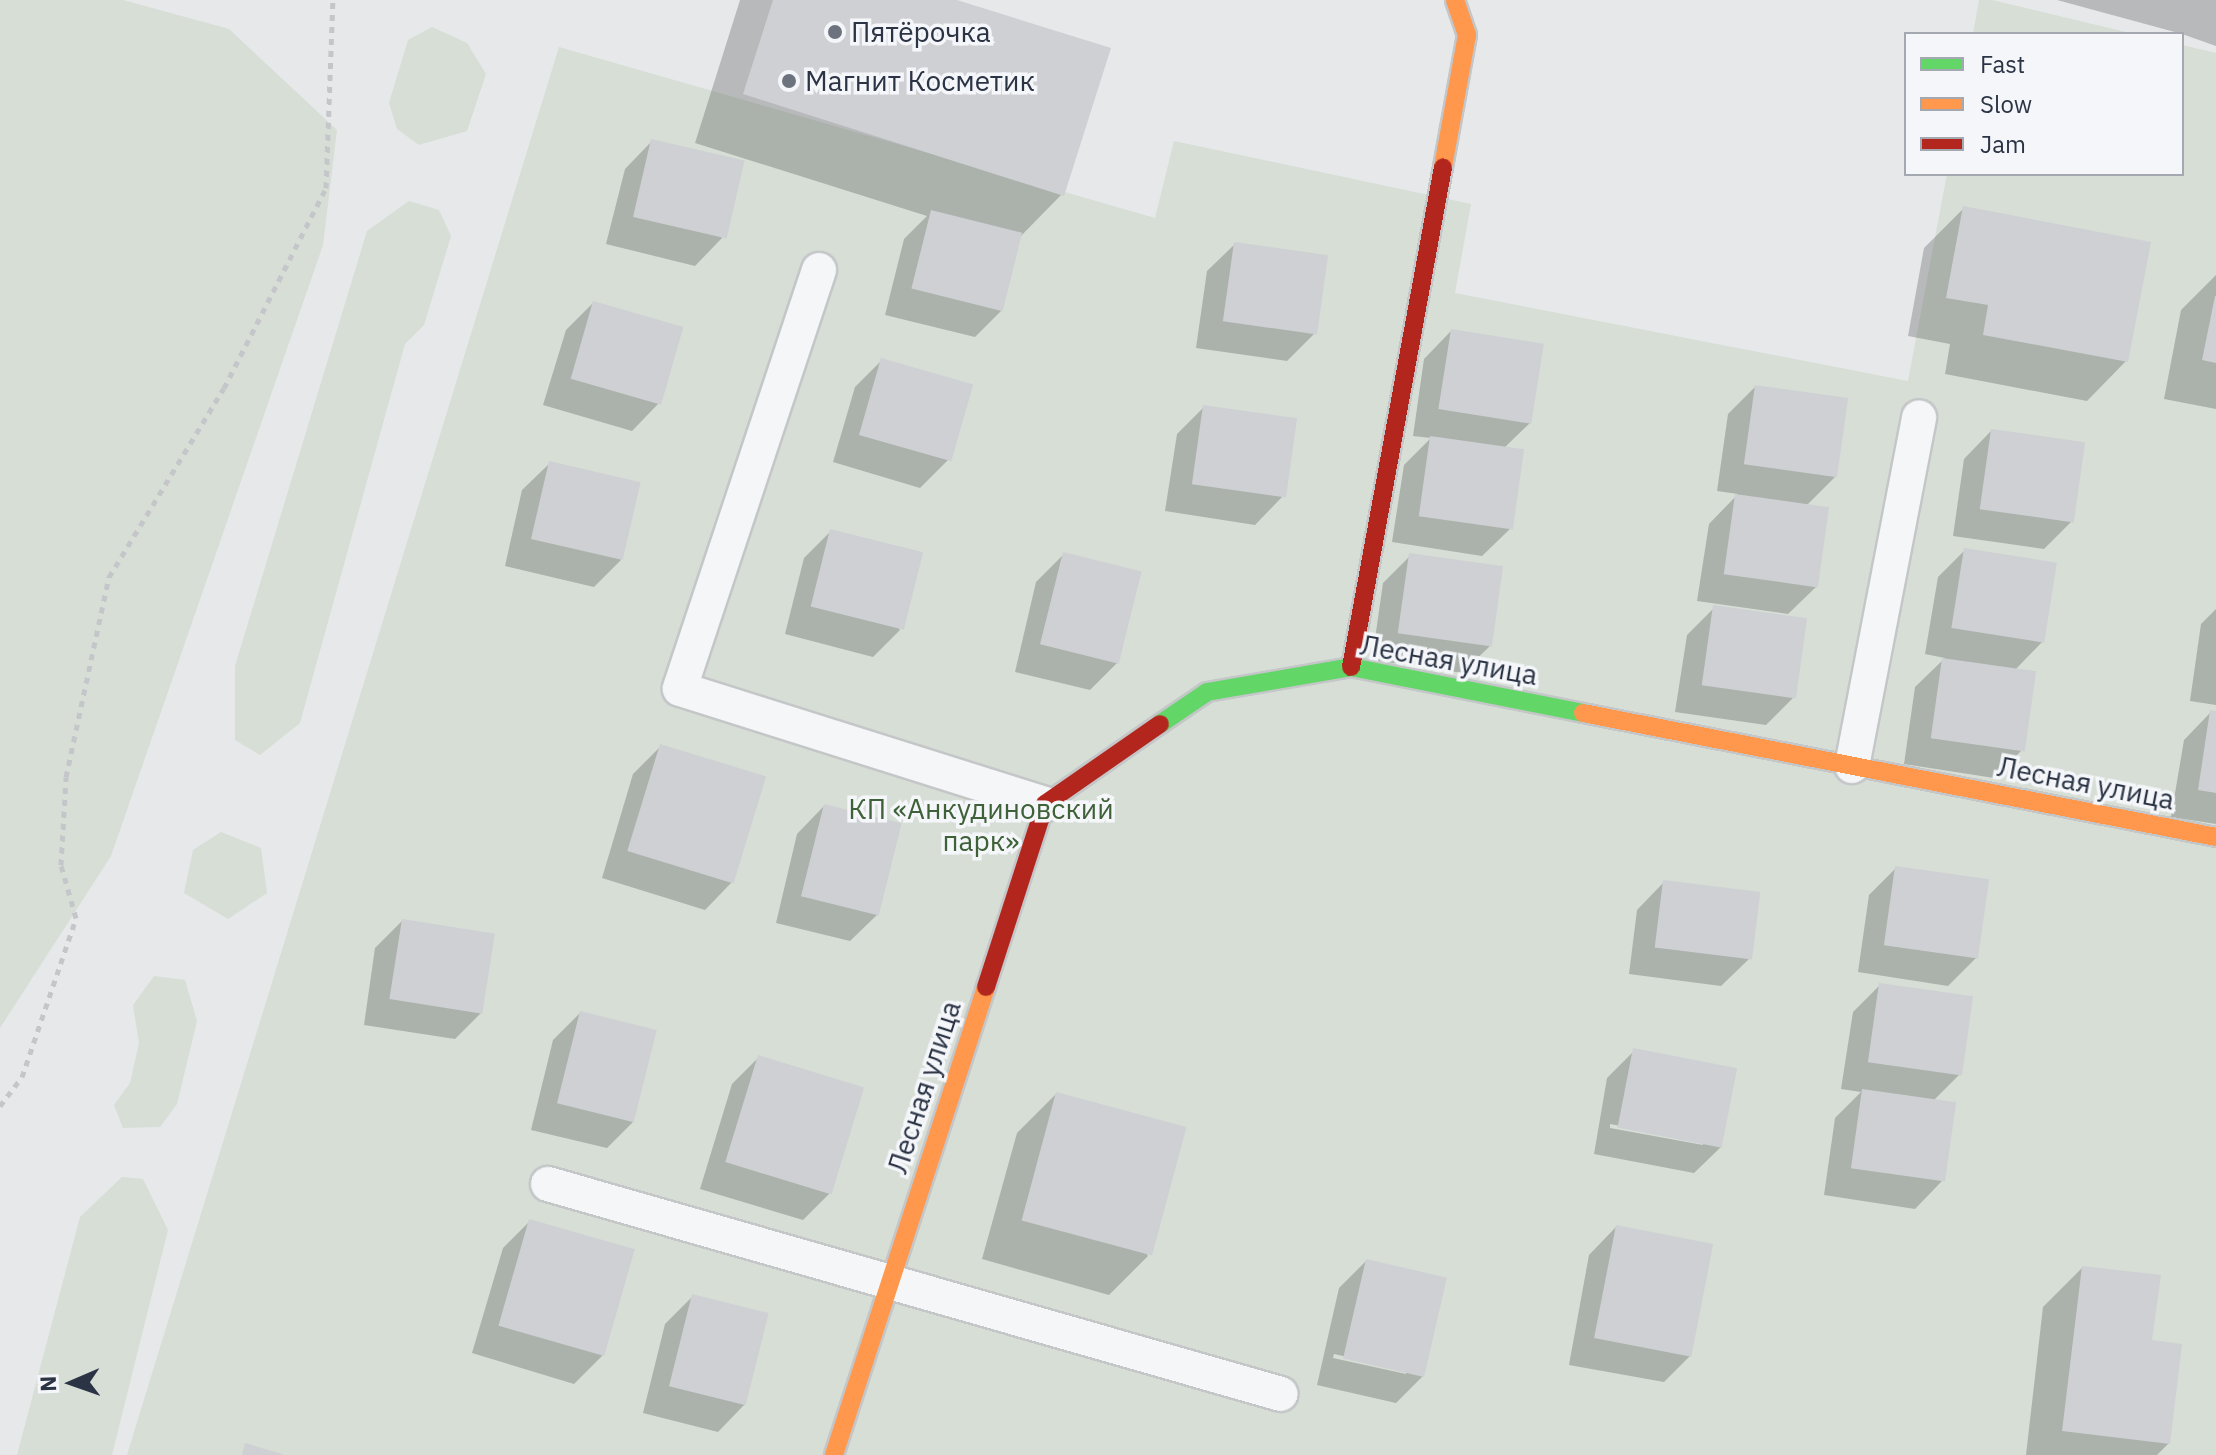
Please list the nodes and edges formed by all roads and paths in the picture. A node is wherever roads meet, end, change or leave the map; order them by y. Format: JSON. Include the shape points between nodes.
{"nodes":[{"id":1,"x":333,"y":0,"type":"edge"},
{"id":2,"x":1455,"y":0,"type":"edge"},
{"id":3,"x":819,"y":270,"type":"dead end"},
{"id":4,"x":1919,"y":417,"type":"dead end"},
{"id":5,"x":1351,"y":667,"type":"junction"},
{"id":6,"x":1852,"y":766,"type":"junction"},
{"id":7,"x":1045,"y":804,"type":"junction"},
{"id":8,"x":2216,"y":837,"type":"edge"},
{"id":9,"x":0,"y":1106,"type":"edge"},
{"id":10,"x":548,"y":1184,"type":"dead end"},
{"id":11,"x":889,"y":1282,"type":"junction"},
{"id":12,"x":1281,"y":1394,"type":"dead end"},
{"id":13,"x":834,"y":1455,"type":"edge"}],
"edges":[{"from":1,"to":9,"type":"path","via":[[326,188],[224,388],[109,577],[66,777],[61,865],[76,918],[22,1077]]},
{"from":2,"to":5,"type":"street","via":[[1467,35]]},
{"from":3,"to":7,"type":"lane","via":[[680,689]]},
{"from":4,"to":6,"type":"lane"},
{"from":5,"to":6,"type":"street","name":"Лесная улица"},
{"from":5,"to":7,"type":"street","name":"Лесная улица","via":[[1207,692]]},
{"from":6,"to":8,"type":"street","name":"Лесная улица"},
{"from":7,"to":11,"type":"street","name":"Лесная улица"},
{"from":10,"to":11,"type":"lane"},
{"from":11,"to":12,"type":"lane"},
{"from":11,"to":13,"type":"street","name":"Лесная улица"}]}
